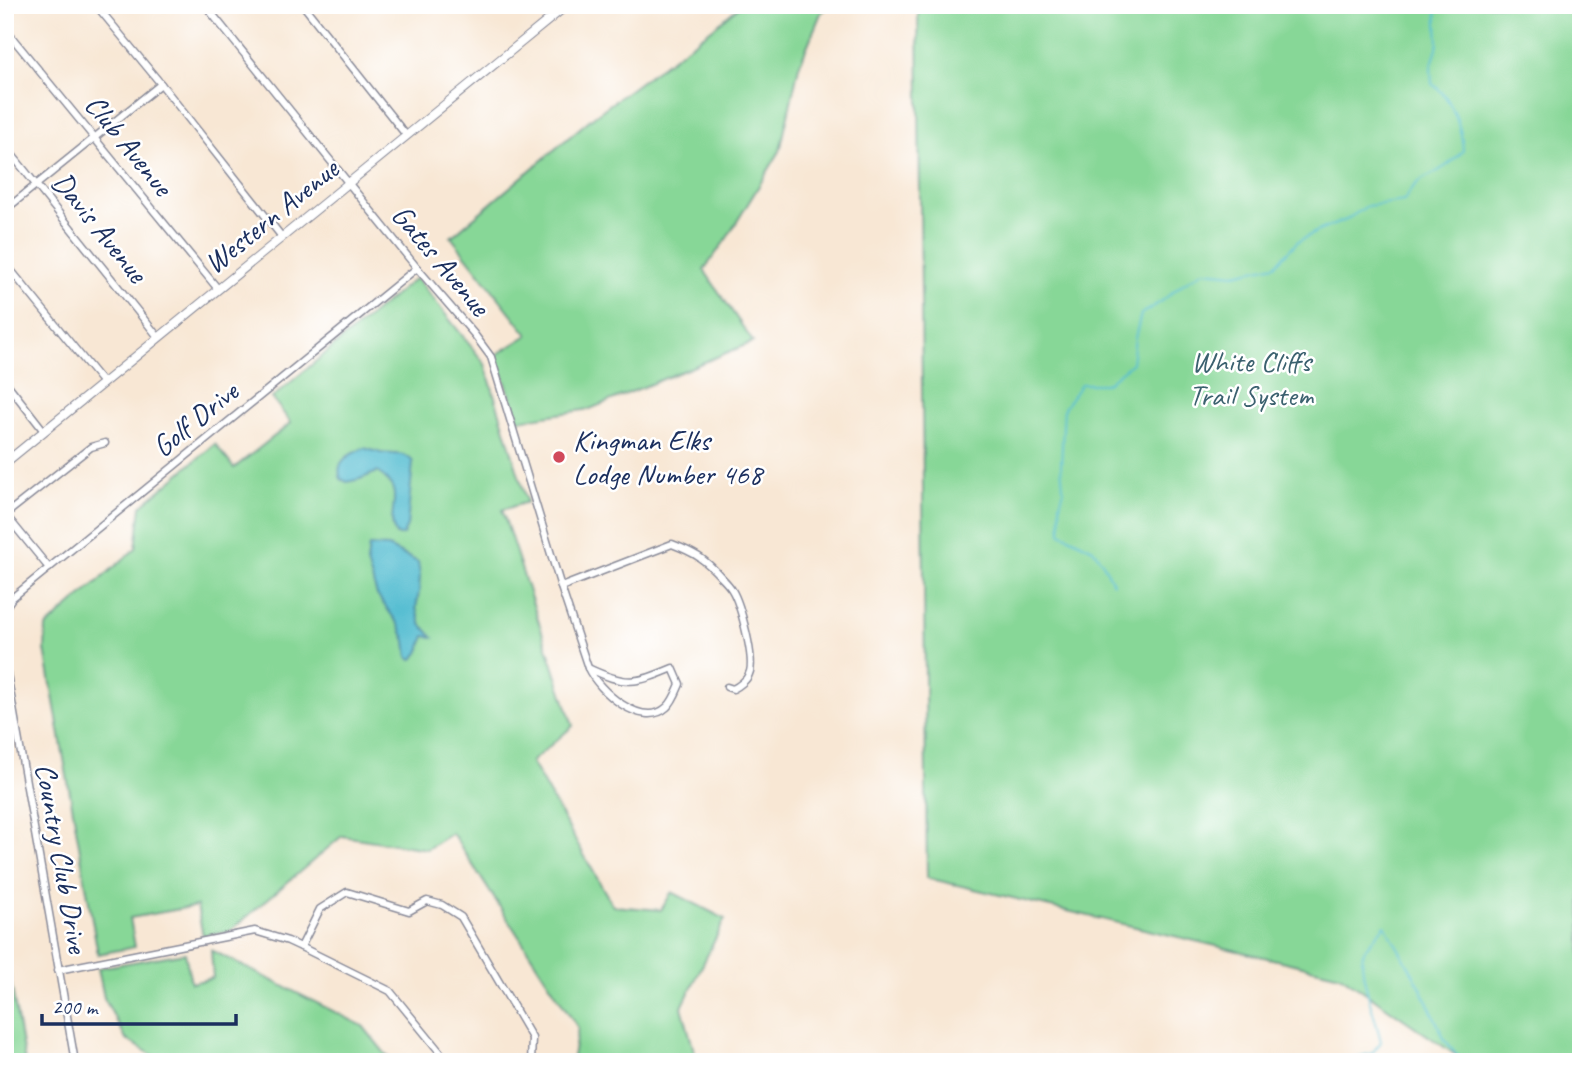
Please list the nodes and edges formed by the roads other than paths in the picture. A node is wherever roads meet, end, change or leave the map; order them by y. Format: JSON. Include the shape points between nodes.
{"nodes":[{"id":1,"x":96,"y":5,"type":"edge"},
{"id":2,"x":205,"y":5,"type":"edge"},
{"id":3,"x":303,"y":5,"type":"edge"},
{"id":4,"x":567,"y":5,"type":"edge"},
{"id":5,"x":5,"y":29,"type":"edge"},
{"id":6,"x":161,"y":84,"type":"junction"},
{"id":7,"x":406,"y":135,"type":"junction"},
{"id":8,"x":94,"y":138,"type":"junction"},
{"id":9,"x":5,"y":146,"type":"edge"},
{"id":10,"x":348,"y":182,"type":"junction"},
{"id":11,"x":36,"y":184,"type":"junction"},
{"id":12,"x":5,"y":210,"type":"edge"},
{"id":13,"x":282,"y":237,"type":"junction"},
{"id":14,"x":5,"y":263,"type":"edge"},
{"id":15,"x":417,"y":268,"type":"junction"},
{"id":16,"x":218,"y":289,"type":"junction"},
{"id":17,"x":159,"y":338,"type":"junction"},
{"id":18,"x":5,"y":381,"type":"edge"},
{"id":19,"x":103,"y":383,"type":"junction"},
{"id":20,"x":44,"y":431,"type":"junction"},
{"id":21,"x":106,"y":443,"type":"dead end"},
{"id":22,"x":5,"y":463,"type":"edge"},
{"id":23,"x":6,"y":514,"type":"edge"},
{"id":24,"x":49,"y":568,"type":"junction"},
{"id":25,"x":561,"y":587,"type":"junction"},
{"id":26,"x":5,"y":608,"type":"edge"},
{"id":27,"x":5,"y":662,"type":"edge"},
{"id":28,"x":588,"y":668,"type":"junction"},
{"id":29,"x":727,"y":687,"type":"dead end"},
{"id":30,"x":301,"y":947,"type":"junction"},
{"id":31,"x":58,"y":971,"type":"junction"},
{"id":32,"x":75,"y":1062,"type":"edge"},
{"id":33,"x":448,"y":1062,"type":"edge"},
{"id":34,"x":531,"y":1062,"type":"edge"}],
"edges":[{"from":1,"to":6,"type":"street"},
{"from":2,"to":10,"type":"street","name":"Gates Avenue"},
{"from":3,"to":7,"type":"street"},
{"from":4,"to":7,"type":"street","name":"Western Avenue"},
{"from":5,"to":8,"type":"street","name":"Club Avenue"},
{"from":6,"to":8,"type":"street"},
{"from":6,"to":13,"type":"street"},
{"from":7,"to":10,"type":"street","name":"Western Avenue"},
{"from":8,"to":11,"type":"street"},
{"from":8,"to":16,"type":"street","name":"Club Avenue"},
{"from":9,"to":11,"type":"street","name":"Davis Avenue"},
{"from":10,"to":13,"type":"street","name":"Western Avenue"},
{"from":10,"to":15,"type":"street","name":"Gates Avenue"},
{"from":11,"to":12,"type":"street"},
{"from":11,"to":17,"type":"street","name":"Davis Avenue"},
{"from":13,"to":16,"type":"street","name":"Western Avenue"},
{"from":14,"to":19,"type":"street"},
{"from":15,"to":24,"type":"street","name":"Golf Drive"},
{"from":15,"to":25,"type":"street","name":"Gates Avenue","via":[[491,357]]},
{"from":16,"to":17,"type":"street","name":"Western Avenue"},
{"from":17,"to":19,"type":"street","name":"Western Avenue"},
{"from":18,"to":20,"type":"street"},
{"from":19,"to":20,"type":"street","name":"Western Avenue"},
{"from":20,"to":22,"type":"street","name":"Western Avenue"},
{"from":21,"to":23,"type":"street","via":[[90,447]]},
{"from":23,"to":24,"type":"street"},
{"from":24,"to":26,"type":"street","name":"Golf Drive"},
{"from":25,"to":28,"type":"street","name":"Gates Avenue"},
{"from":25,"to":29,"type":"street","via":[[672,544],[695,553],[733,590],[742,616],[752,660],[749,675],[739,686]]},
{"from":27,"to":31,"type":"street","name":"Country Club Drive"},
{"from":28,"to":28,"type":"street","name":"Gates Avenue","via":[[632,682],[673,668],[680,684],[667,708],[644,713],[605,692]]},
{"from":30,"to":31,"type":"street","via":[[255,931]]},
{"from":30,"to":33,"type":"street","via":[[390,991]]},
{"from":30,"to":34,"type":"street","via":[[320,909],[347,892],[409,911],[427,901],[442,905],[461,917],[526,1027],[532,1038]]},
{"from":31,"to":32,"type":"street","name":"Country Club Drive"}]}
